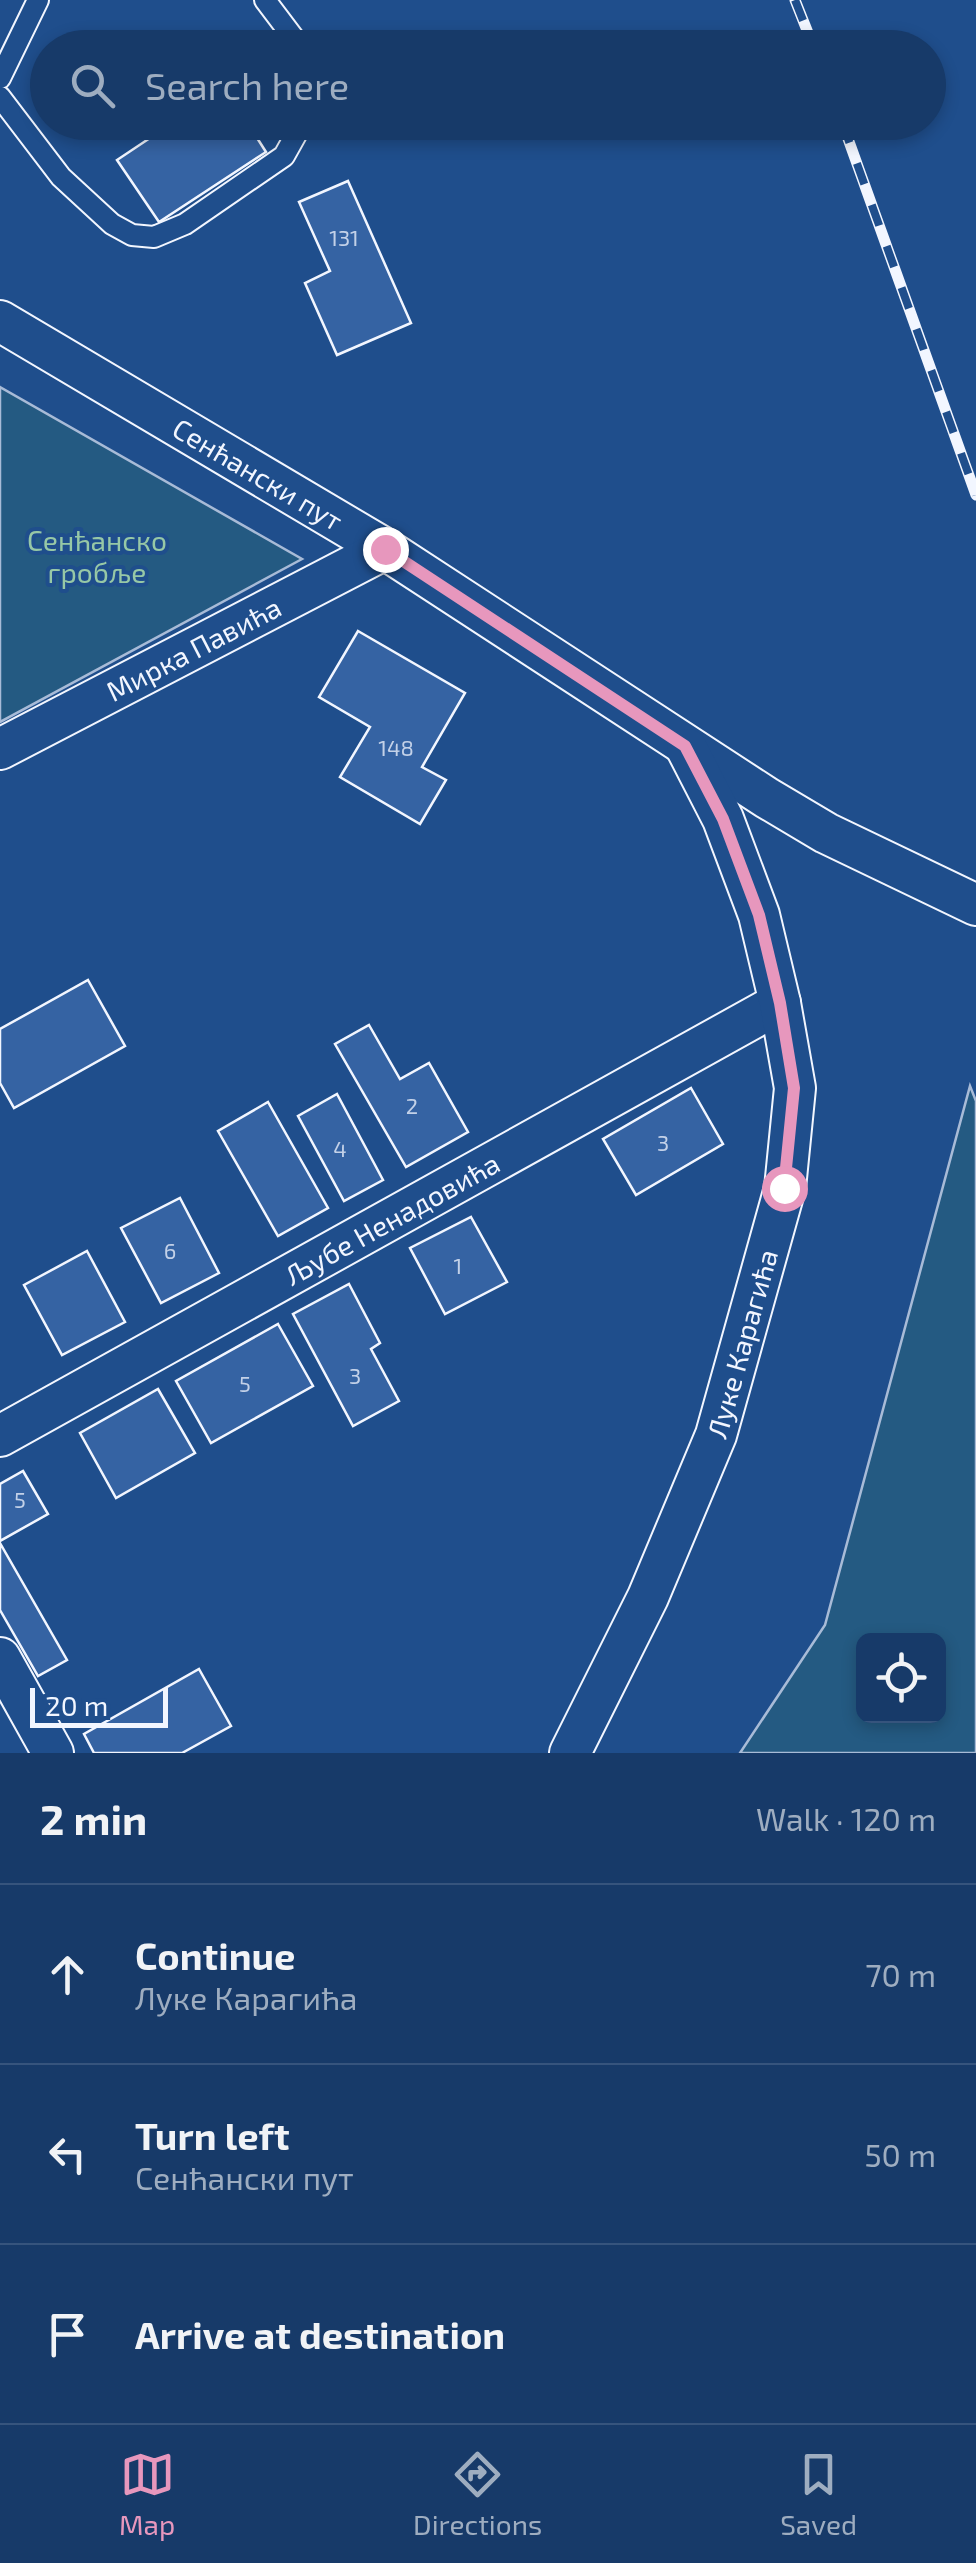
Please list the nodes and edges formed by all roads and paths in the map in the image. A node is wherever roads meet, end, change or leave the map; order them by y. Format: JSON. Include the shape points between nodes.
{"nodes":[{"id":1,"x":38,"y":0,"type":"edge"},
{"id":2,"x":265,"y":0,"type":"edge"},
{"id":3,"x":288,"y":30,"type":"edge"},
{"id":4,"x":0,"y":78,"type":"edge"},
{"id":5,"x":0,"y":98,"type":"edge"},
{"id":6,"x":30,"y":136,"type":"edge"},
{"id":7,"x":33,"y":140,"type":"edge"},
{"id":8,"x":292,"y":140,"type":"edge"},
{"id":9,"x":0,"y":322,"type":"edge"},
{"id":10,"x":385,"y":549,"type":"junction"},
{"id":11,"x":685,"y":746,"type":"junction"},
{"id":12,"x":0,"y":749,"type":"edge"},
{"id":13,"x":976,"y":905,"type":"edge"},
{"id":14,"x":780,"y":1003,"type":"junction"},
{"id":15,"x":0,"y":1436,"type":"edge"},
{"id":16,"x":0,"y":1658,"type":"edge"},
{"id":17,"x":53,"y":1753,"type":"edge"},
{"id":18,"x":570,"y":1753,"type":"edge"}],
"edges":[{"from":1,"to":4,"type":"lane"},
{"from":2,"to":3,"type":"lane"},
{"from":5,"to":6,"type":"lane"},
{"from":7,"to":8,"type":"lane","via":[[112,224],[132,235],[154,236],[185,224],[284,156]]},
{"from":9,"to":10,"type":"street","name":"Сенћански пут"},
{"from":10,"to":11,"type":"street","name":"Сенћански пут"},
{"from":10,"to":12,"type":"street","name":"Мирка Павића"},
{"from":11,"to":13,"type":"street","name":"Сенћански пут","via":[[826,833]]},
{"from":11,"to":14,"type":"street","name":"Луке Карагића","via":[[723,819],[759,915]]},
{"from":14,"to":15,"type":"street","name":"Љубе Ненадовића"},
{"from":14,"to":18,"type":"street","name":"Луке Карагића","via":[[794,1088],[784,1188],[756,1298],[716,1435],[648,1598]]},
{"from":16,"to":17,"type":"street"}]}
